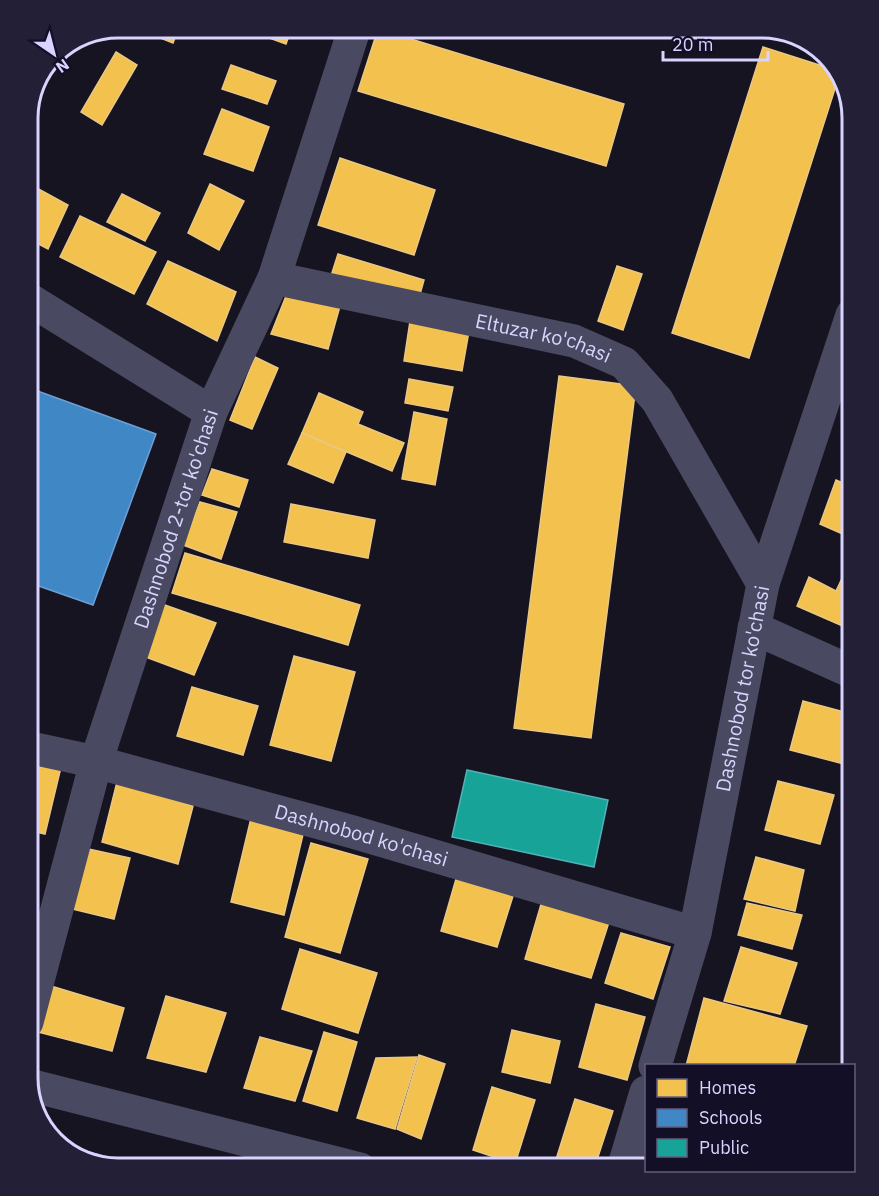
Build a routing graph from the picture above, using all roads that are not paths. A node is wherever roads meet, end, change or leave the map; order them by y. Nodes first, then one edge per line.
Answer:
1 (352, 37) edge
2 (274, 278) junction
3 (38, 305) edge
4 (842, 345) edge
5 (211, 412) junction
6 (763, 584) junction
7 (754, 628) junction
8 (842, 668) edge
9 (37, 749) edge
10 (96, 762) junction
11 (695, 933) junction
12 (37, 984) edge
13 (654, 1064) edge
14 (38, 1087) edge
15 (645, 1095) edge
16 (317, 1158) edge
17 (626, 1158) edge

1 - 2 street, Dashnobod 2-tor ko'chasi
2 - 5 street, Dashnobod 2-tor ko'chasi
2 - 6 street, Eltuzar ko'chasi
3 - 5 street
4 - 6 street, Dashnobod tor ko'chasi
5 - 10 street, Dashnobod 2-tor ko'chasi
6 - 7 street, Dashnobod tor ko'chasi
7 - 8 street
7 - 11 street, Dashnobod tor ko'chasi
9 - 10 street, Dashnobod ko'chasi
10 - 11 street, Dashnobod ko'chasi
10 - 12 street, Dashnobod 2-tor ko'chasi
11 - 13 street, Dashnobod tor ko'chasi
14 - 16 street
15 - 17 street

